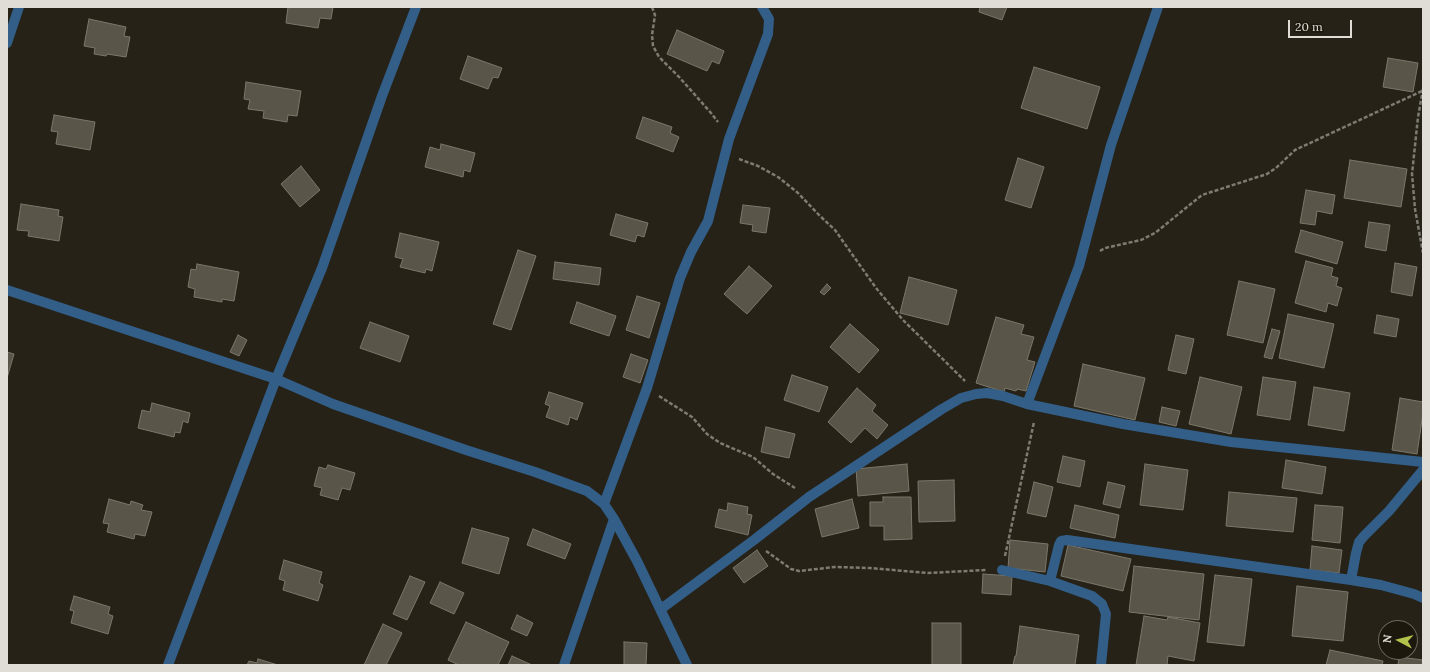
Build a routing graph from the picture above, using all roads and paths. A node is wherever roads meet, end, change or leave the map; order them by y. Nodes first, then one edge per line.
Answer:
1 (19, 7) edge
2 (416, 7) edge
3 (652, 7) edge
4 (762, 7) edge
5 (1158, 7) edge
6 (8, 37) edge
7 (1423, 90) edge
8 (730, 139) junction
9 (726, 152) junction
10 (1423, 254) edge
11 (1079, 266) junction
12 (7, 290) edge
13 (276, 379) junction
14 (647, 388) junction
15 (976, 394) junction
16 (1033, 405) junction
17 (1423, 462) edge
18 (1423, 470) edge
19 (809, 497) junction
20 (604, 504) junction
21 (614, 520) junction
22 (754, 540) junction
23 (1002, 570) junction
24 (1351, 580) junction
25 (1050, 581) junction
26 (1423, 598) edge
27 (661, 609) junction
28 (168, 665) edge
29 (564, 665) edge
30 (686, 665) edge
31 (1101, 665) edge

1 - 6 street
2 - 13 street
3 - 8 path
4 - 8 street
5 - 11 street
7 - 10 path
7 - 11 path
8 - 9 street
9 - 14 street
9 - 15 path
11 - 16 street
12 - 13 street
13 - 20 street
13 - 28 street
14 - 19 path
14 - 20 street
15 - 16 street
15 - 19 street
16 - 17 street
16 - 23 path
18 - 24 street
19 - 22 street
20 - 21 street
21 - 27 street
21 - 29 street
22 - 23 path
22 - 27 street
23 - 25 street
24 - 25 street
24 - 26 street
25 - 31 street
27 - 30 street

